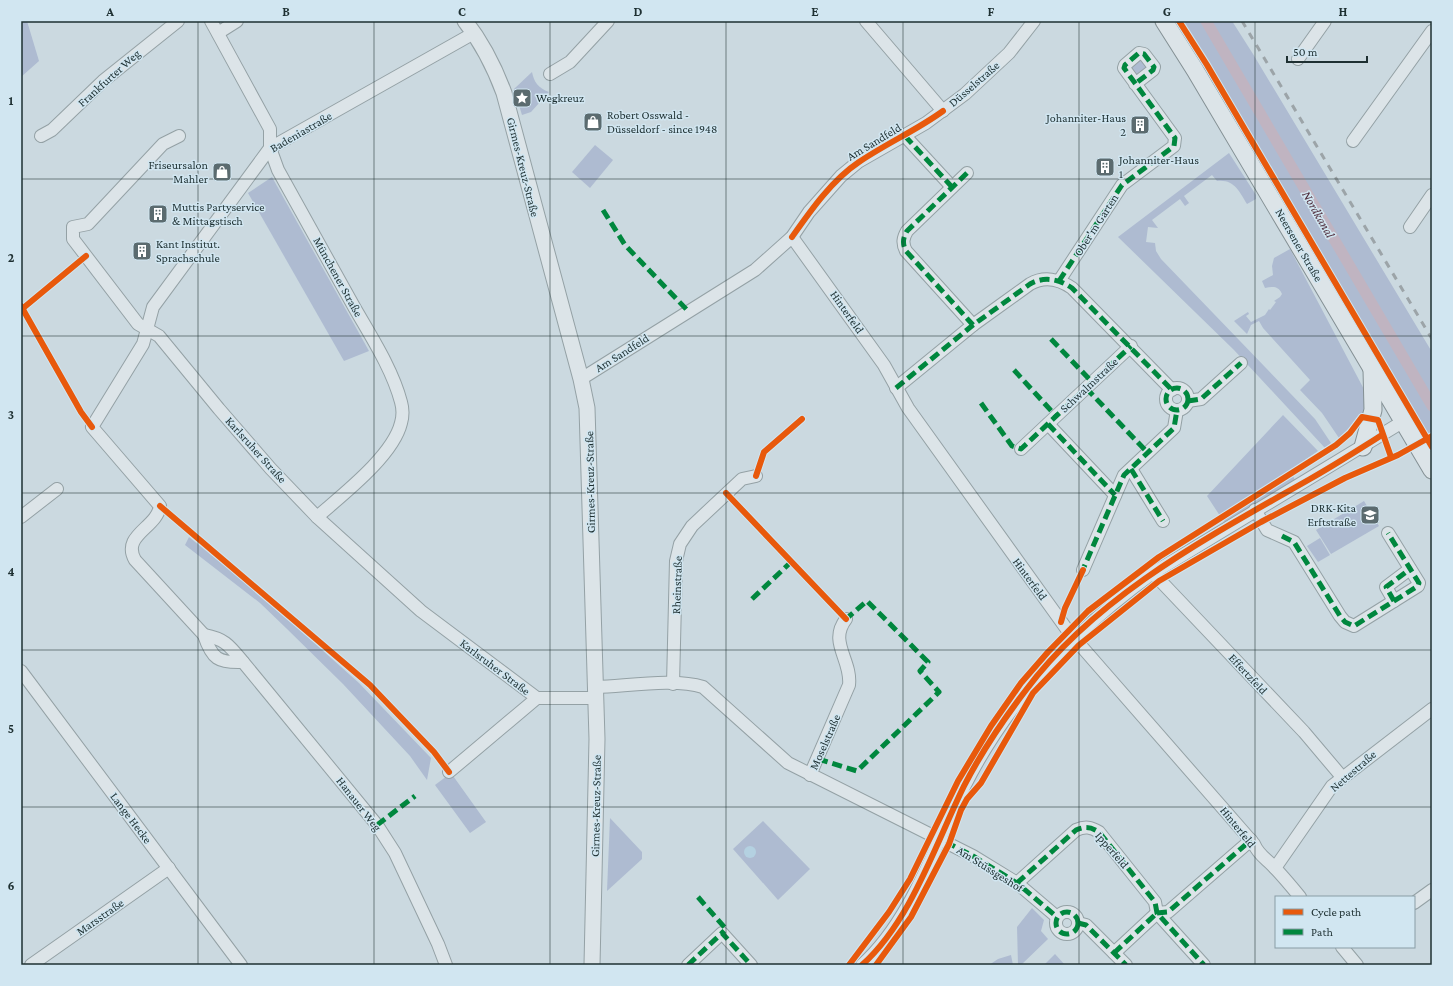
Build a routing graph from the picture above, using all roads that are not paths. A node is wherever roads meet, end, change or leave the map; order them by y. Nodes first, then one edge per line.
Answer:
1 (178, 21) edge
2 (211, 21) edge
3 (237, 21) edge
4 (465, 21) edge
5 (608, 21) edge
6 (866, 21) edge
7 (1034, 21) edge
8 (1164, 21) edge
9 (1325, 21) edge
10 (1432, 31) edge
11 (218, 33) junction
12 (474, 33) junction
13 (1298, 59) dead end
14 (550, 74) dead end
15 (1135, 84) dead end
16 (943, 110) junction
17 (41, 136) dead end
18 (179, 136) dead end
19 (905, 136) junction
20 (1353, 141) dead end
21 (270, 148) junction
22 (967, 173) dead end
23 (952, 187) junction
24 (1432, 195) edge
25 (1410, 227) dead end
26 (792, 237) junction
27 (1059, 281) junction
28 (973, 325) junction
29 (148, 329) junction
30 (1130, 346) junction
31 (1241, 363) dead end
32 (1372, 368) junction
33 (581, 379) junction
34 (896, 388) junction
35 (1172, 390) junction
36 (1188, 401) junction
37 (1177, 410) junction
38 (1404, 421) junction
39 (1048, 424) junction
40 (1363, 447) junction
41 (1020, 449) dead end
42 (1131, 469) junction
43 (1432, 470) edge
44 (756, 476) dead end
45 (57, 489) dead end
46 (1115, 495) junction
47 (1254, 510) junction
48 (21, 517) edge
49 (317, 517) junction
50 (1163, 521) dead end
51 (1388, 533) dead end
52 (1410, 569) junction
53 (1083, 570) dead end
54 (1153, 573) junction
55 (1394, 602) junction
56 (846, 619) dead end
57 (204, 635) junction
58 (1074, 638) junction
59 (243, 662) junction
60 (21, 671) edge
61 (673, 684) junction
62 (597, 693) junction
63 (537, 698) junction
64 (1432, 709) edge
65 (449, 772) dead end
66 (810, 775) junction
67 (1342, 777) junction
68 (939, 839) junction
69 (1251, 840) junction
70 (169, 868) junction
71 (1275, 868) junction
72 (1017, 883) junction
73 (1432, 890) edge
74 (1299, 896) edge
75 (1415, 902) edge
76 (1157, 913) junction
77 (1057, 917) junction
78 (1078, 923) junction
79 (1347, 948) edge
80 (1114, 953) junction
81 (32, 965) edge
82 (240, 965) edge
83 (446, 965) edge
84 (592, 965) edge
85 (688, 965) edge
86 (751, 965) edge
87 (862, 965) edge
88 (1126, 965) edge
89 (1204, 965) edge
90 (1357, 965) edge

1 - 17 street, Frankfurter Weg
2 - 11 street, Münchener Straße
3 - 11 street
4 - 12 street, Girmes-Kreuz-Straße
5 - 14 street
6 - 16 street, Düsselstraße
7 - 16 street, Düsselstraße
8 - 32 main road, Neersener Straße
9 - 13 street
10 - 20 street
11 - 21 street, Münchener Straße
12 - 21 street, Badeniastraße
12 - 33 street, Girmes-Kreuz-Straße
15 - 27 street, Ober'm Garten
16 - 19 street, Am Sandfeld
18 - 29 street, Karlsruher Straße
19 - 23 street, Am Sandfeld
19 - 26 street, Am Sandfeld
21 - 29 street, Badeniastraße
21 - 49 street, Münchener Straße
22 - 23 street
23 - 28 street
24 - 25 street
26 - 33 street, Am Sandfeld
26 - 34 street, Hinterfeld
27 - 28 street
27 - 30 street
28 - 34 street
29 - 49 street, Karlsruher Straße
29 - 57 street, Badeniastraße
30 - 35 street
30 - 39 street, Schwalmstraße
31 - 36 street
32 - 38 main road, Neersener Straße
32 - 40 main road
33 - 62 street, Girmes-Kreuz-Straße
34 - 58 street, Hinterfeld
35 - 36 street
35 - 37 street
36 - 37 street
37 - 42 street
38 - 40 street
38 - 43 main road, Neersener Straße
39 - 41 street, Schwalmstraße
39 - 46 street
40 - 47 street
42 - 46 street
42 - 50 street
44 - 61 street, Rheinstraße
45 - 48 street
46 - 53 street
47 - 54 street
47 - 55 street
49 - 63 street, Karlsruher Straße
51 - 52 street
52 - 55 street
52 - 55 street
54 - 58 street
54 - 67 street, Effertzfeld
56 - 66 street, Moselstraße
57 - 59 street, Hanauer Weg
57 - 59 street
58 - 68 street
58 - 69 street, Hinterfeld
59 - 83 street, Hanauer Weg
60 - 70 street, Lange Hecke
61 - 62 street
61 - 66 street
62 - 63 street, Karlsruher Straße
62 - 84 street, Girmes-Kreuz-Straße
63 - 65 street
64 - 67 street, Nettestraße
66 - 68 street, Moselstraße
67 - 71 street, Nettestraße
68 - 72 street, Am Stüssgeshof
68 - 87 street
69 - 71 street, Hinterfeld
69 - 76 street
70 - 81 street, Marsstraße
70 - 82 street, Lange Hecke
71 - 74 street, Hinterfeld
72 - 76 street, Ipperfeld
72 - 77 street, Am Stüssgeshof
73 - 75 street
76 - 80 street
76 - 89 street
77 - 78 street
77 - 78 street, Am Stüssgeshof
78 - 80 street
79 - 90 street
80 - 88 street
85 - 86 street

